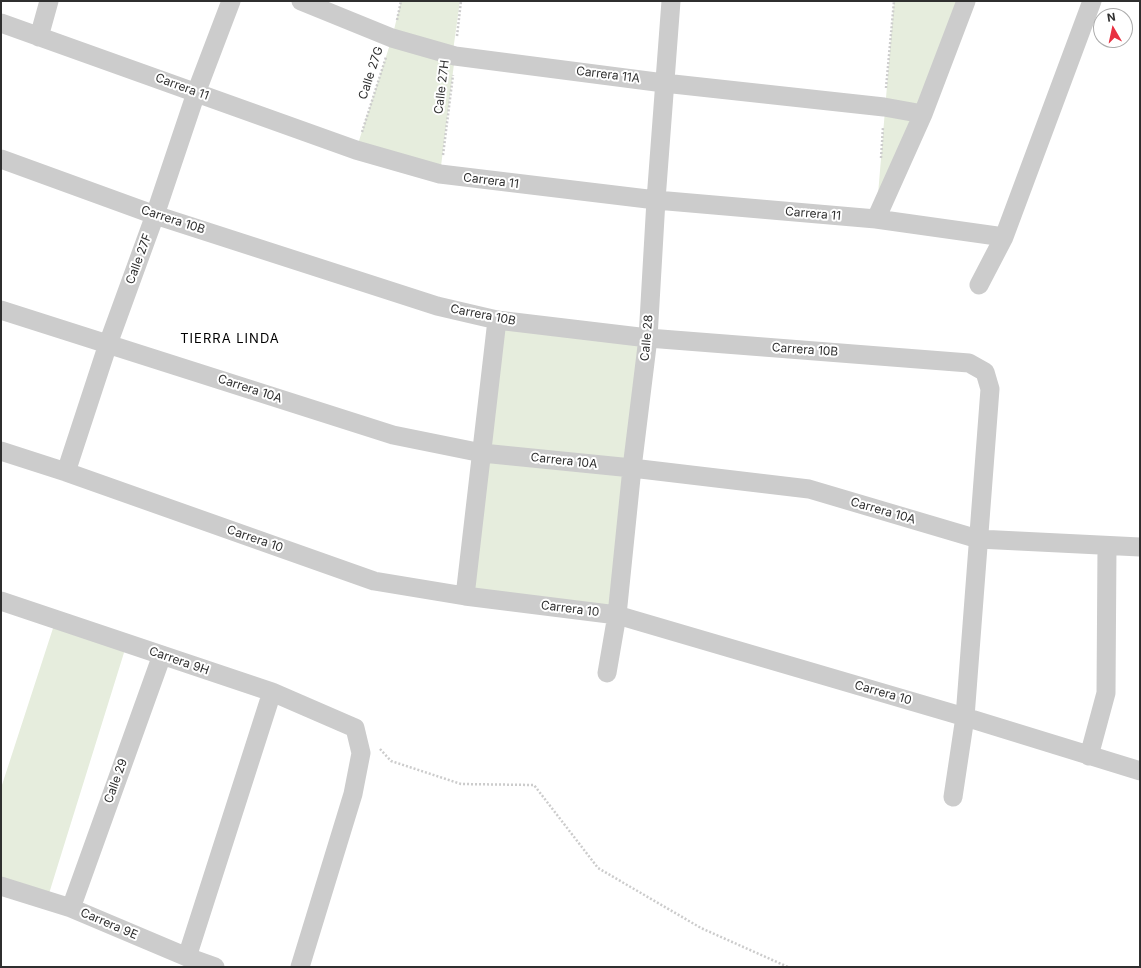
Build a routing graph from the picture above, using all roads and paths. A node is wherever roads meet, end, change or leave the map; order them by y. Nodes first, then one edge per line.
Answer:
1 (49, 1) edge
2 (231, 1) edge
3 (301, 1) edge
4 (401, 1) edge
5 (461, 1) edge
6 (671, 1) edge
7 (966, 1) edge
8 (1092, 1) edge
9 (1, 23) edge
10 (39, 37) junction
11 (392, 38) junction
12 (455, 56) junction
13 (664, 83) junction
14 (196, 93) junction
15 (923, 114) junction
16 (356, 150) junction
17 (1, 159) edge
18 (440, 174) junction
19 (656, 200) junction
20 (155, 215) junction
21 (876, 219) junction
22 (1004, 237) junction
23 (979, 285) dead end
24 (1, 310) edge
25 (497, 320) junction
26 (648, 338) junction
27 (108, 344) junction
28 (1, 451) edge
29 (482, 453) junction
30 (632, 468) junction
31 (66, 472) junction
32 (978, 539) junction
33 (1107, 546) junction
34 (1140, 547) edge
35 (466, 596) junction
36 (1, 601) edge
37 (617, 615) junction
38 (162, 655) junction
39 (607, 673) dead end
40 (272, 692) junction
41 (965, 717) junction
42 (354, 728) junction
43 (1089, 756) junction
44 (1140, 771) edge
45 (953, 797) dead end
46 (1, 886) edge
47 (71, 908) junction
48 (187, 957) junction
49 (215, 967) edge
50 (300, 967) edge
51 (788, 967) edge

1 - 10 street
2 - 14 street, Calle 27F
3 - 11 street, Carrera 11A
4 - 11 path, Calle 27G
5 - 12 path, Calle 27H
6 - 13 street, Calle 28
7 - 15 street
8 - 22 street
9 - 10 street, Carrera 11
10 - 14 street, Carrera 11
11 - 12 street, Carrera 11A
11 - 16 path, Calle 27G
12 - 13 street, Carrera 11A
12 - 18 path, Calle 27H
13 - 15 street, Carrera 11A
13 - 19 street, Calle 28
14 - 16 street, Carrera 11
14 - 20 street, Calle 27F
15 - 21 street
16 - 18 street, Carrera 11
17 - 20 street, Carrera 10B
18 - 19 street, Carrera 11
19 - 21 street, Carrera 11
19 - 26 street, Calle 28
20 - 25 street, Carrera 10B
20 - 27 street, Calle 27F
21 - 22 street, Carrera 11
22 - 23 street
24 - 27 street, Carrera 10A
25 - 26 street, Carrera 10B
25 - 29 street
26 - 30 street, Calle 28
26 - 32 street, Carrera 10B
27 - 29 street, Carrera 10A
27 - 31 street, Calle 27F
28 - 31 street, Carrera 10
29 - 30 street, Carrera 10A
29 - 35 street
30 - 32 street, Carrera 10A
30 - 37 street, Calle 28
31 - 35 street, Carrera 10
32 - 33 street, Carrera 10A
32 - 41 street
33 - 34 street, Carrera 10A
33 - 43 street
35 - 37 street, Carrera 10
36 - 38 street, Carrera 9H
37 - 39 street, Calle 28
37 - 41 street, Carrera 10
38 - 40 street, Carrera 9H
38 - 47 street, Calle 29
40 - 42 street, Carrera 9H
40 - 48 street
41 - 43 street, Carrera 10
41 - 45 street
42 - 50 street
42 - 51 path
43 - 44 street, Carrera 10
46 - 47 street, Carrera 9E
47 - 48 street, Carrera 9E
48 - 49 street, Carrera 9E

